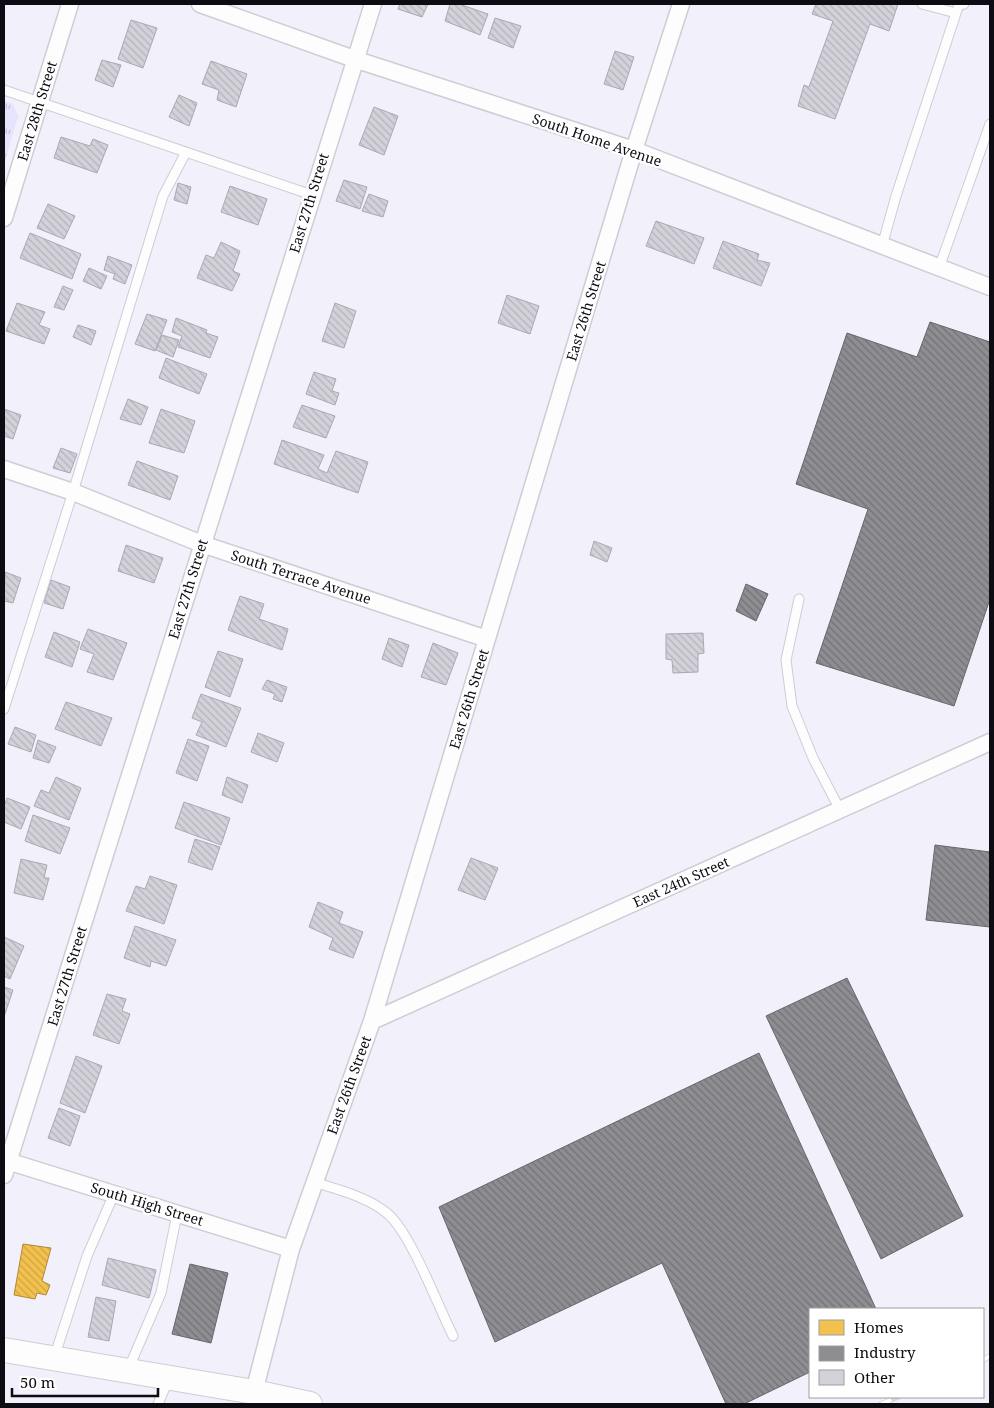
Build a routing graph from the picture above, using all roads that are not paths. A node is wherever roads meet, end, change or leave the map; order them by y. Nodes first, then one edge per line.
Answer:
1 (70, 4) edge
2 (200, 4) edge
3 (372, 4) edge
4 (682, 4) edge
5 (922, 4) edge
6 (960, 6) edge
7 (354, 59) junction
8 (4, 90) edge
9 (39, 102) junction
10 (990, 124) edge
11 (634, 150) junction
12 (186, 152) junction
13 (312, 195) junction
14 (4, 218) edge
15 (882, 246) junction
16 (940, 268) junction
17 (990, 288) edge
18 (4, 469) edge
19 (73, 492) junction
20 (202, 544) junction
21 (799, 599) dead end
22 (488, 639) junction
23 (4, 709) edge
24 (990, 742) edge
25 (840, 810) junction
26 (372, 1021) junction
27 (5, 1165) edge
28 (314, 1182) junction
29 (114, 1194) junction
30 (178, 1214) junction
31 (291, 1249) junction
32 (453, 1336) dead end
33 (4, 1350) edge
34 (53, 1358) junction
35 (128, 1371) junction
36 (169, 1378) junction
37 (254, 1392) junction
38 (158, 1404) edge
39 (310, 1404) edge

1 - 9 street, East 28th Street
2 - 7 street, South Home Avenue
3 - 7 street, East 27th Street
4 - 11 street, East 26th Street
5 - 6 lane
6 - 15 lane
7 - 11 street, South Home Avenue
7 - 13 street, East 27th Street
8 - 9 lane
9 - 12 lane
9 - 14 street, East 28th Street
10 - 16 lane
11 - 15 street, South Home Avenue
11 - 22 street, East 26th Street
12 - 13 lane
12 - 19 lane
13 - 20 street, East 27th Street
15 - 16 street, South Home Avenue
16 - 17 street, South Home Avenue
18 - 19 street, South Terrace Avenue
19 - 20 street, South Terrace Avenue
19 - 23 lane
20 - 22 street, South Terrace Avenue
20 - 27 street, East 27th Street
21 - 25 lane
22 - 26 street, East 26th Street
24 - 25 street, East 24th Street
25 - 26 street, East 24th Street
26 - 28 street, East 26th Street
27 - 29 street, South High Street
28 - 31 street, East 26th Street
28 - 32 lane
29 - 30 street, South High Street
29 - 34 lane
30 - 31 street, South High Street
30 - 35 lane
31 - 37 street, East 26th Street
33 - 34 street
34 - 35 street
35 - 36 street
36 - 37 street
36 - 38 lane
37 - 39 street

